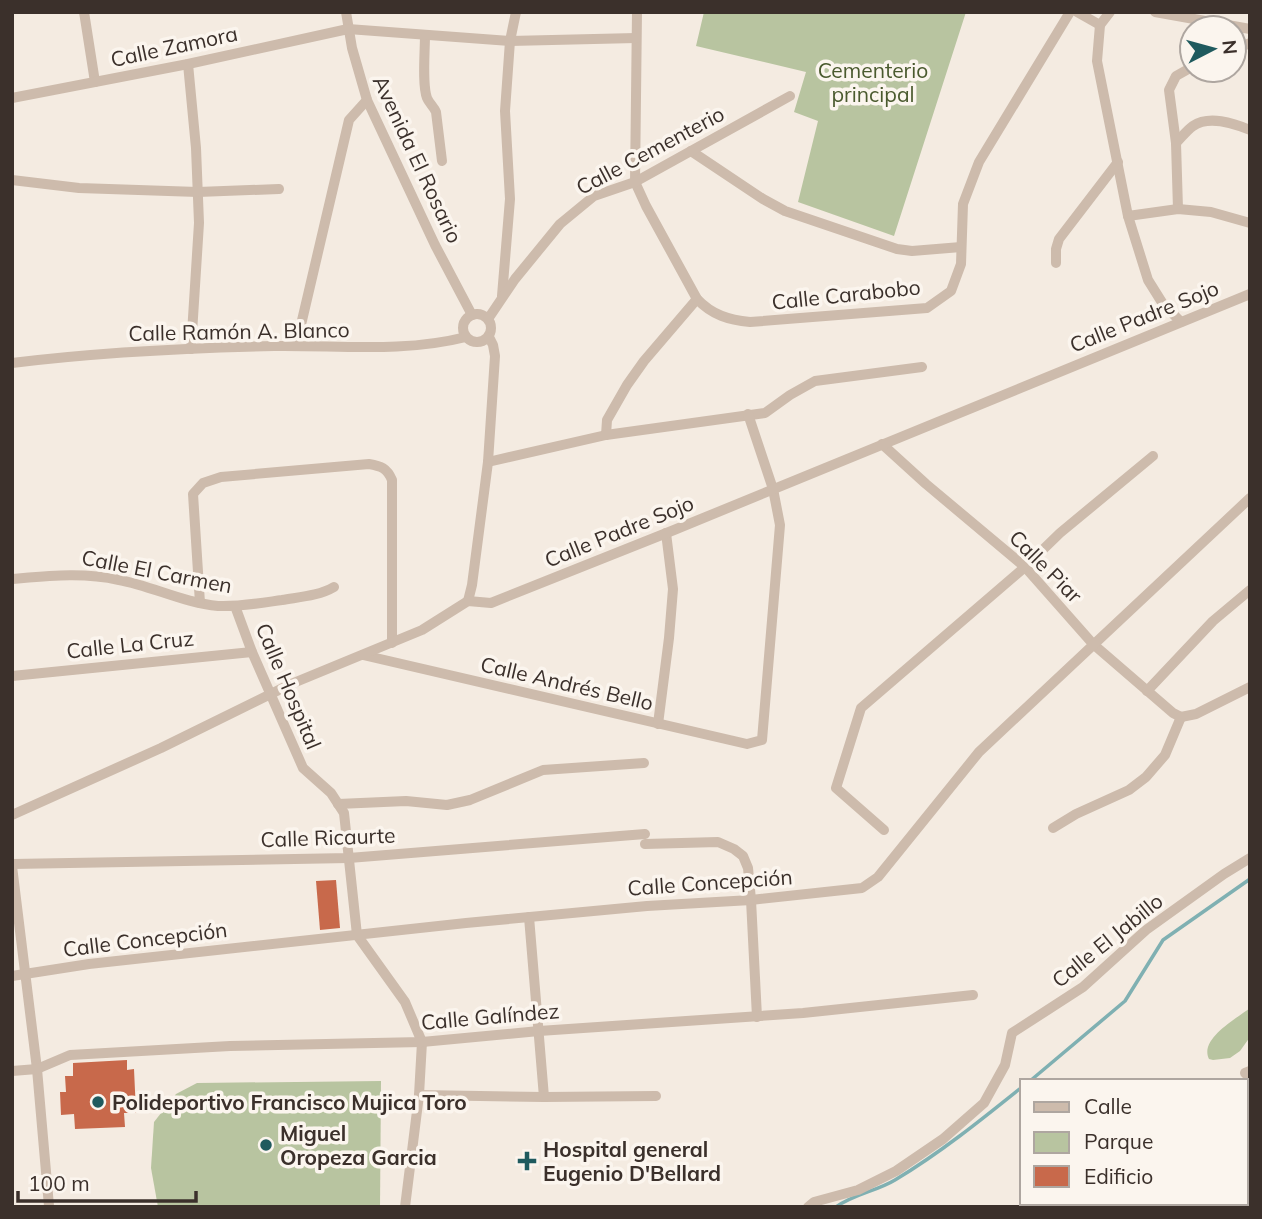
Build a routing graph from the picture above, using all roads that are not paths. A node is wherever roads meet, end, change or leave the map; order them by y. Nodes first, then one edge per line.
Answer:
1 (84, 12) edge
2 (346, 12) edge
3 (516, 12) edge
4 (637, 12) edge
5 (1070, 12) edge
6 (1077, 12) edge
7 (1110, 12) edge
8 (1155, 12) edge
9 (1100, 25) junction
10 (348, 29) junction
11 (1250, 29) edge
12 (425, 35) junction
13 (636, 38) junction
14 (510, 41) junction
15 (188, 64) junction
16 (1178, 75) edge
17 (95, 82) junction
18 (790, 96) dead end
19 (12, 98) edge
20 (366, 100) junction
21 (1250, 130) edge
22 (1176, 143) junction
23 (691, 151) junction
24 (442, 160) dead end
25 (1118, 162) junction
26 (12, 180) edge
27 (635, 182) junction
28 (279, 189) dead end
29 (198, 192) junction
30 (1178, 209) junction
31 (1128, 216) junction
32 (1250, 223) edge
33 (961, 247) junction
34 (1056, 263) dead end
35 (1250, 294) edge
36 (502, 299) junction
37 (697, 299) junction
38 (472, 315) junction
39 (488, 319) junction
40 (1181, 322) junction
41 (466, 337) junction
42 (489, 337) junction
43 (296, 346) junction
44 (191, 349) junction
45 (12, 363) edge
46 (922, 367) dead end
47 (748, 414) junction
48 (606, 435) junction
49 (882, 444) junction
50 (1153, 456) dead end
51 (488, 462) junction
52 (773, 489) junction
53 (1250, 498) edge
54 (666, 533) junction
55 (1025, 567) junction
56 (12, 579) edge
57 (334, 587) dead end
58 (1250, 590) edge
59 (468, 601) junction
60 (200, 603) junction
61 (235, 606) junction
62 (392, 643) junction
63 (1093, 644) junction
64 (252, 652) junction
65 (363, 655) junction
66 (12, 676) edge
67 (1250, 687) edge
68 (1147, 691) junction
69 (271, 694) junction
70 (1181, 717) junction
71 (658, 724) junction
72 (643, 763) dead end
73 (338, 804) junction
74 (12, 815) edge
75 (1053, 828) dead end
76 (884, 830) dead end
77 (349, 858) junction
78 (1250, 858) edge
79 (12, 865) edge
80 (751, 900) junction
81 (529, 917) junction
82 (357, 935) junction
83 (25, 974) junction
84 (12, 976) edge
85 (973, 995) dead end
86 (757, 1017) junction
87 (539, 1031) junction
88 (422, 1042) junction
89 (37, 1069) junction
90 (1250, 1070) edge
91 (12, 1071) edge
92 (1250, 1078) edge
93 (419, 1095) junction
94 (656, 1096) dead end
95 (544, 1097) junction
96 (49, 1206) edge
97 (405, 1207) edge
98 (808, 1207) edge

1 - 17 street
2 - 10 street, Avenida El Rosario
3 - 14 street
4 - 13 street
5 - 33 street, Calle Carabobo
6 - 9 street
7 - 9 street
8 - 11 street
9 - 25 street
10 - 12 street, Calle Zamora
10 - 15 street, Calle Zamora
10 - 20 street, Avenida El Rosario
12 - 14 street, Calle Zamora
12 - 24 street
13 - 14 street, Calle Zamora
13 - 27 street
14 - 36 street
15 - 17 street, Calle Zamora
15 - 29 street
16 - 22 street
17 - 19 street, Calle Zamora
18 - 23 street, Calle Cementerio
20 - 38 street, Avenida El Rosario
20 - 43 street
21 - 22 street
22 - 30 street
23 - 27 street, Calle Cementerio
23 - 33 street
25 - 31 street
25 - 34 street
26 - 29 street
27 - 36 street, Calle Cementerio
27 - 37 street, Calle Carabobo
28 - 29 street
29 - 44 street
30 - 31 street
30 - 32 street
31 - 40 street
33 - 37 street, Calle Carabobo
35 - 40 street, Calle Padre Sojo
36 - 39 street, Calle Cementerio
37 - 48 street
38 - 39 street
38 - 41 street
39 - 42 street
40 - 49 street, Calle Padre Sojo
41 - 42 street
41 - 43 street, Calle Ramón A. Blanco
42 - 51 street
43 - 44 street, Calle Ramón A. Blanco
44 - 45 street, Calle Ramón A. Blanco
46 - 47 street
47 - 48 street
47 - 52 street
48 - 51 street
49 - 52 street, Calle Padre Sojo
49 - 55 street, Calle Piar
50 - 55 street
51 - 59 street
52 - 54 street, Calle Padre Sojo
52 - 71 street, Calle Andrés Bello
53 - 63 street, Calle Concepción
54 - 59 street, Calle Padre Sojo
54 - 71 street
55 - 63 street, Calle Piar
55 - 76 street
56 - 60 street, Calle El Carmen
57 - 61 street, Calle El Carmen
58 - 68 street
59 - 62 street, Calle Padre Sojo
60 - 61 street, Calle El Carmen
60 - 62 street
61 - 64 street, Calle Hospital
62 - 65 street, Calle Padre Sojo
63 - 68 street, Calle Piar
63 - 80 street, Calle Concepción
64 - 66 street, Calle La Cruz
64 - 69 street, Calle Hospital
65 - 69 street, Calle Padre Sojo
65 - 71 street, Calle Andrés Bello
67 - 70 street
68 - 70 street, Calle Piar
69 - 73 street, Calle Hospital
69 - 74 street, Calle Padre Sojo
70 - 75 street
72 - 73 street
73 - 77 street, Calle Hospital
77 - 79 street, Calle Ricaurte
77 - 80 street, Calle Ricaurte
77 - 82 street, Calle Hospital
78 - 98 street, Calle El Jabillo
79 - 83 street
80 - 81 street, Calle Concepción
80 - 86 street, Calle Ricaurte
81 - 82 street, Calle Concepción
81 - 87 street
82 - 83 street, Calle Concepción
82 - 88 street, Calle Hospital
83 - 84 street, Calle Concepción
83 - 89 street
85 - 86 street, Calle Galíndez
86 - 87 street, Calle Galíndez
87 - 88 street, Calle Galíndez
87 - 95 street
88 - 89 street, Calle Galíndez
88 - 93 street, Calle Hospital
89 - 91 street, Calle Galíndez
89 - 96 street
90 - 92 street
93 - 95 street
93 - 97 street, Calle Hospital
94 - 95 street

